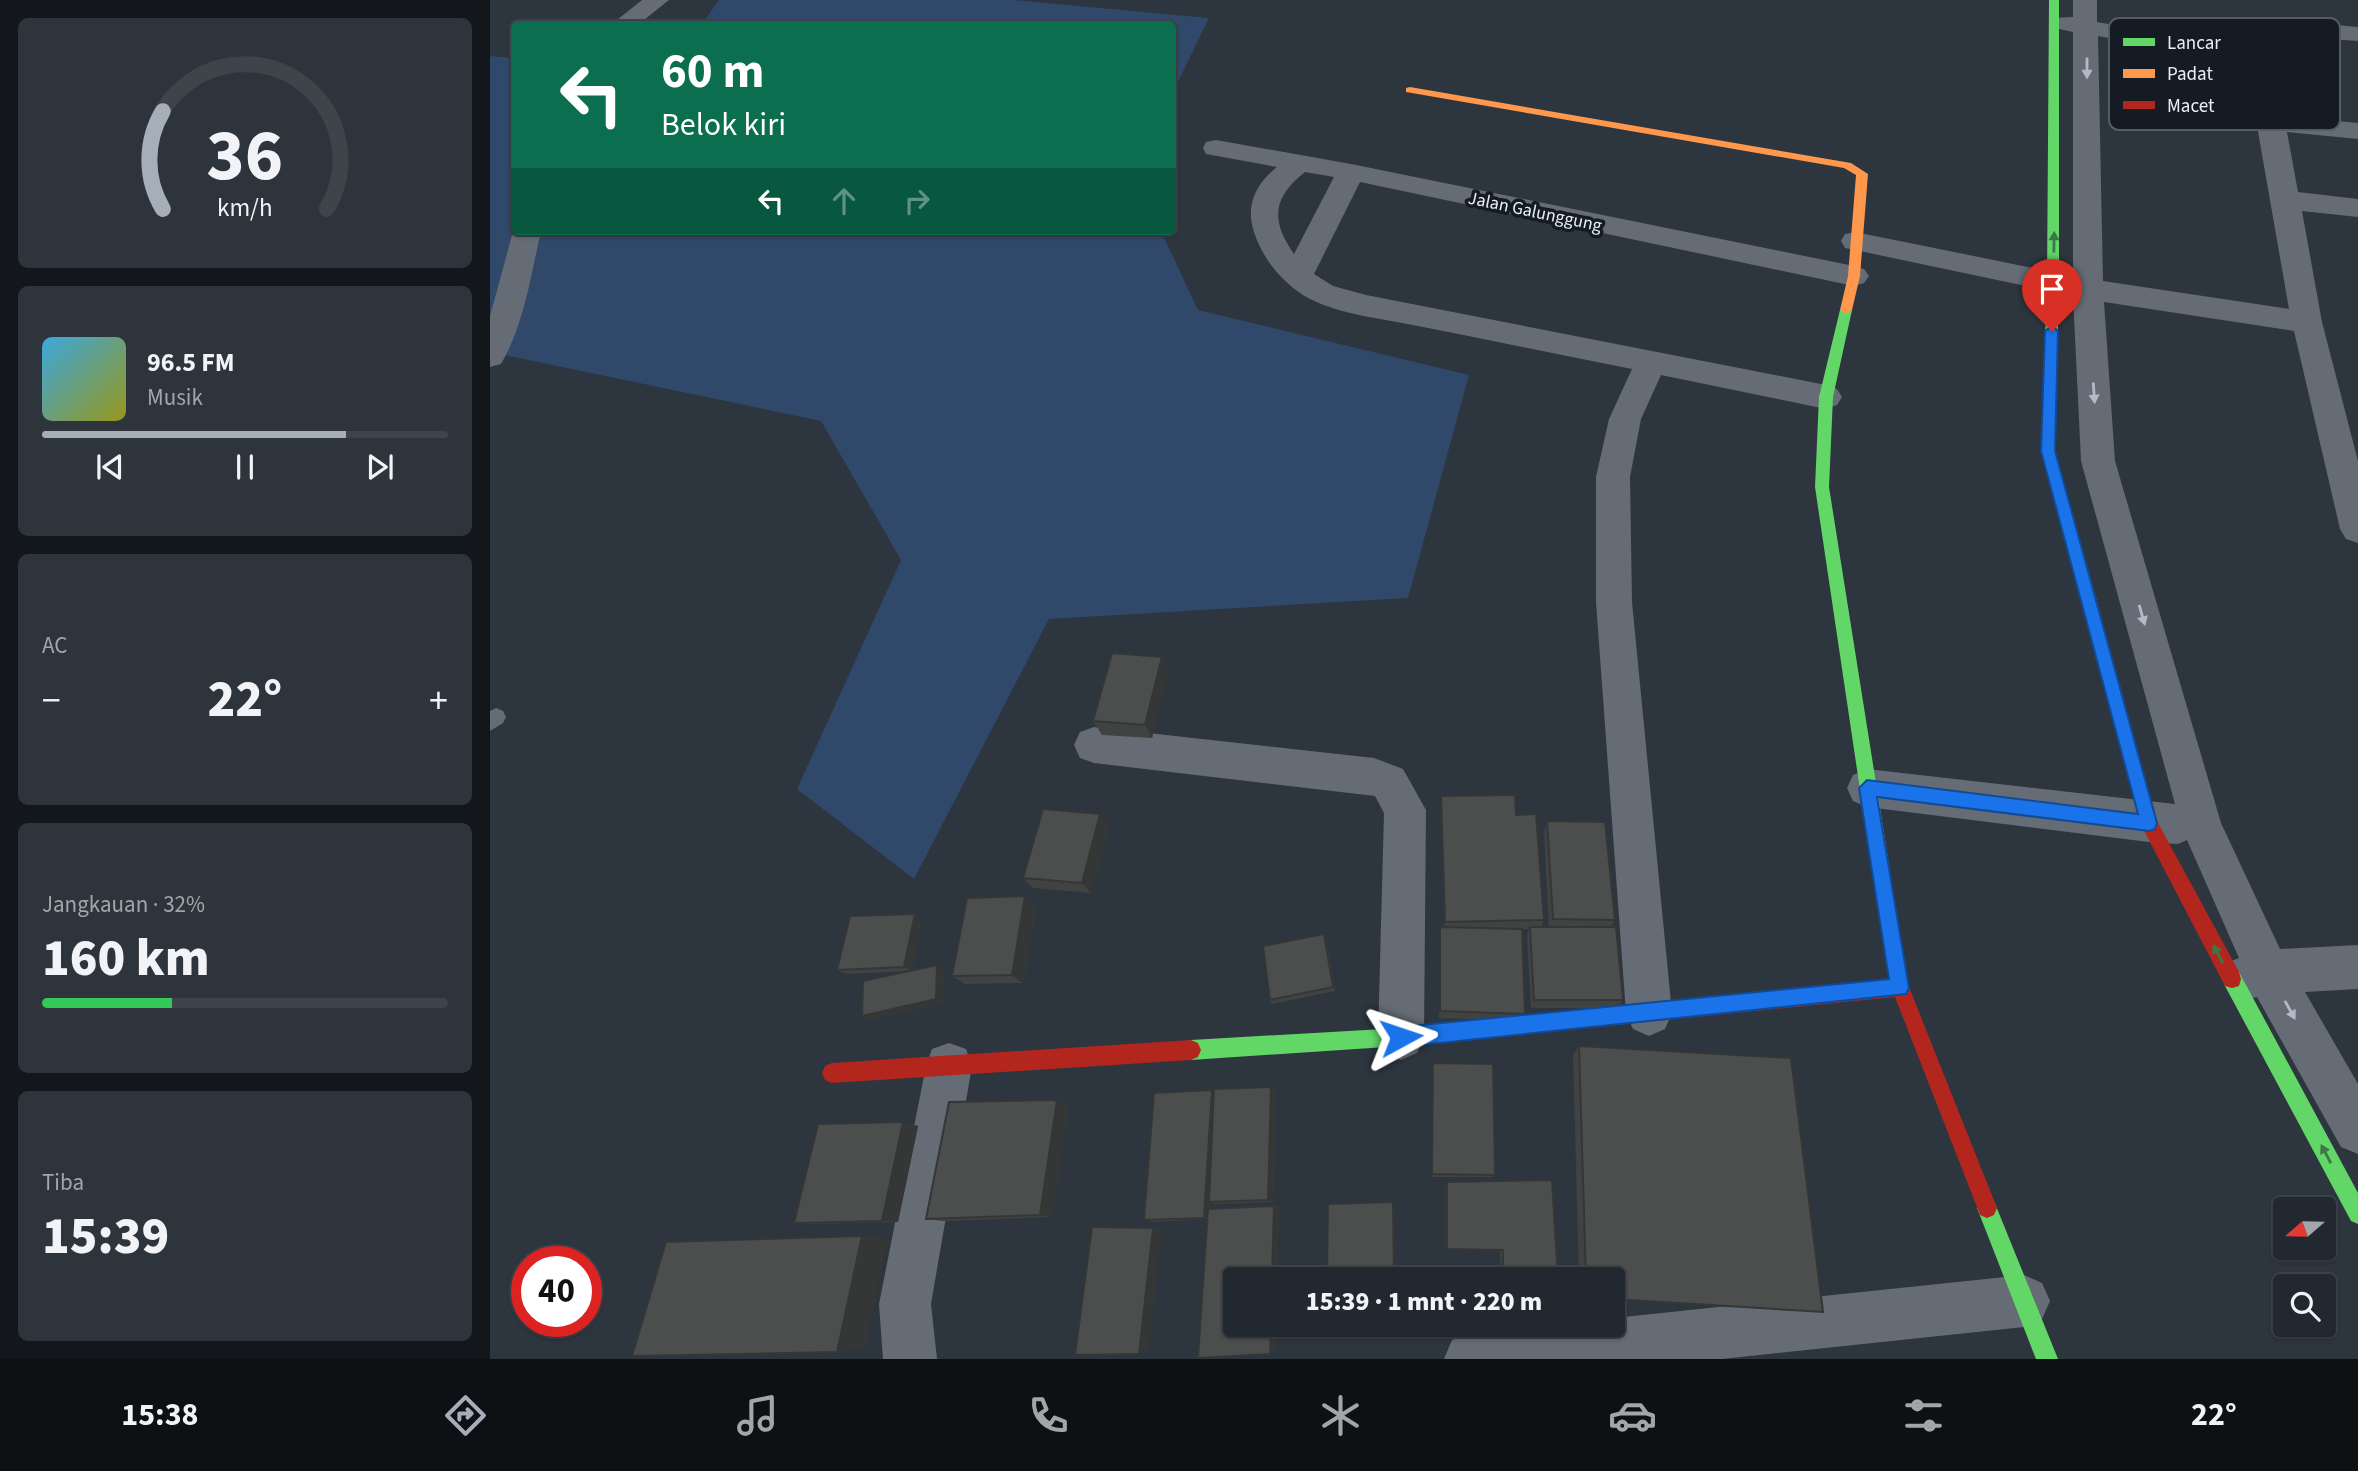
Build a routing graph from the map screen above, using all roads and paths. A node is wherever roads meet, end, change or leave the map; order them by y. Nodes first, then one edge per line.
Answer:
1 (657, 0) edge
2 (2070, 12) edge
3 (628, 21) edge
4 (2109, 22) edge
5 (2340, 33) edge
6 (2358, 34) edge
7 (1410, 90) dead end
8 (2340, 129) edge
9 (2273, 130) edge
10 (2358, 131) edge
11 (1216, 148) dead end
12 (1300, 162) junction
13 (1351, 172) junction
14 (2286, 200) junction
15 (2358, 208) edge
16 (526, 235) edge
17 (1855, 242) junction
18 (1854, 276) junction
19 (1297, 277) junction
20 (2070, 286) junction
21 (498, 313) edge
22 (2307, 322) junction
23 (490, 356) edge
24 (1651, 362) junction
25 (1826, 397) junction
26 (2358, 529) edge
27 (1094, 745) edge
28 (1867, 788) junction
29 (2149, 823) junction
30 (2201, 825) junction
31 (2358, 967) edge
32 (2250, 976) junction
33 (1900, 988) junction
34 (1649, 1013) junction
35 (1401, 1037) junction
36 (949, 1066) junction
37 (832, 1073) dead end
38 (2358, 1130) edge
39 (2358, 1214) edge
40 (2024, 1301) junction
41 (911, 1359) edge
42 (1471, 1359) edge
43 (2047, 1359) edge

1 - 3 street
2 - 4 street
2 - 20 street
5 - 6 street
7 - 17 street
8 - 10 street
9 - 14 street
11 - 12 street, Jalan Galunggung
12 - 13 street, Jalan Galunggung
12 - 19 street
13 - 18 street, Jalan Galunggung
13 - 19 street
14 - 15 street
14 - 22 street
16 - 21 street
17 - 18 street
17 - 20 street
18 - 25 street
19 - 24 street
20 - 22 street
20 - 29 street
20 -> 30 street
21 - 23 street
22 - 26 street
24 - 25 street
24 - 34 street
25 - 28 street
27 - 35 street
28 - 29 street
28 - 33 street
29 - 30 street
32 -> 29 street
30 - 32 street
31 - 32 street
32 -> 38 street
39 -> 32 street
33 - 34 street
33 - 40 street
34 - 35 street
35 - 36 street
36 - 37 street
36 - 41 street
40 - 42 street
40 - 43 street

